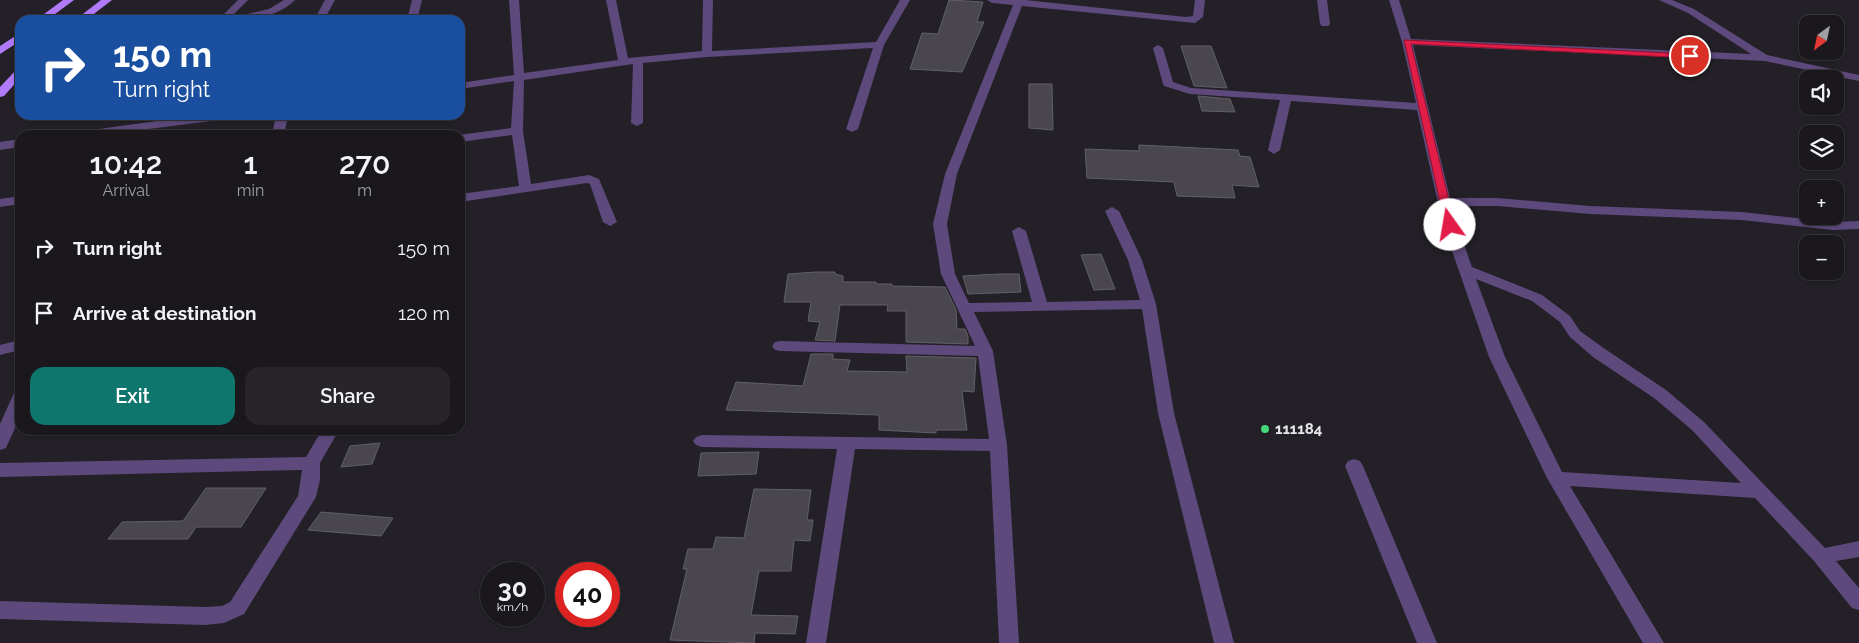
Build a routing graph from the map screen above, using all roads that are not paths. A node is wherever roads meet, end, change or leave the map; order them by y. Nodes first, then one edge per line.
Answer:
1 (69, 0) edge
2 (107, 0) edge
3 (243, 0) edge
4 (290, 0) edge
5 (330, 0) edge
6 (417, 0) edge
7 (514, 0) edge
8 (611, 0) edge
9 (708, 0) edge
10 (905, 0) edge
11 (992, 0) edge
12 (1200, 0) edge
13 (1322, 0) edge
14 (1394, 0) edge
15 (1664, 0) edge
16 (1020, 1) edge
17 (48, 15) edge
18 (87, 15) edge
19 (228, 15) edge
20 (255, 15) edge
21 (322, 15) edge
22 (413, 15) edge
23 (1325, 24) dead end
24 (15, 40) edge
25 (1407, 42) junction
26 (879, 45) junction
27 (1158, 48) dead end
28 (0, 50) edge
29 (708, 54) junction
30 (1765, 58) junction
31 (638, 60) junction
32 (624, 62) junction
33 (15, 78) edge
34 (519, 78) junction
35 (1859, 78) edge
36 (465, 85) edge
37 (0, 94) edge
38 (1286, 98) junction
39 (1422, 107) junction
40 (161, 120) edge
41 (638, 123) dead end
42 (852, 128) dead end
43 (105, 130) edge
44 (517, 131) junction
45 (465, 137) edge
46 (15, 144) edge
47 (0, 146) edge
48 (1274, 150) dead end
49 (525, 188) junction
50 (465, 197) edge
51 (15, 201) edge
52 (1445, 202) junction
53 (0, 203) edge
54 (1112, 211) dead end
55 (610, 222) dead end
56 (1859, 225) edge
57 (1019, 230) dead end
58 (1466, 270) junction
59 (1149, 304) junction
60 (1041, 306) junction
61 (965, 308) junction
62 (15, 346) edge
63 (780, 346) dead end
64 (0, 350) edge
65 (985, 351) junction
66 (15, 409) edge
67 (328, 435) edge
68 (702, 441) dead end
69 (847, 442) junction
70 (0, 444) edge
71 (998, 445) junction
72 (311, 463) junction
73 (1354, 466) dead end
74 (0, 470) edge
75 (1556, 478) junction
76 (1759, 491) junction
77 (1859, 549) edge
78 (1821, 556) junction
79 (1859, 602) edge
80 (0, 610) edge
81 (816, 643) edge
82 (1009, 643) edge
83 (1224, 643) edge
84 (1427, 643) edge
85 (1654, 643) edge

1 - 17 highway
2 - 18 highway
3 - 19 street
4 - 20 street
5 - 21 street
6 - 22 street
7 - 34 street
8 - 32 street
9 - 29 street
10 - 26 street
11 - 16 street
12 - 16 street
13 - 23 street
14 - 25 street
15 - 30 street
16 - 61 street
24 - 28 highway
25 - 30 street
25 - 39 street
26 - 29 street
26 - 42 street
27 - 38 street
29 - 31 street
30 - 35 street
31 - 32 street
31 - 41 street
32 - 34 street
33 - 37 highway
34 - 36 street
34 - 44 street
38 - 39 street
38 - 48 street
39 - 52 street
40 - 43 street
44 - 45 street
44 - 49 street
46 - 47 street
49 - 50 street
49 - 55 street
51 - 53 street
52 - 56 street
52 - 58 street
54 - 59 street
57 - 60 street
58 - 75 street
58 - 76 street
59 - 60 street
59 - 83 street
60 - 61 street
61 - 65 street
62 - 64 street
63 - 65 street
65 - 71 street
66 - 70 street
67 - 72 street
68 - 69 street
69 - 71 street
69 - 81 street
71 - 82 street
72 - 74 street
72 - 80 street
73 - 84 street
75 - 76 street
75 - 85 street
76 - 78 street
77 - 78 street
78 - 79 street

